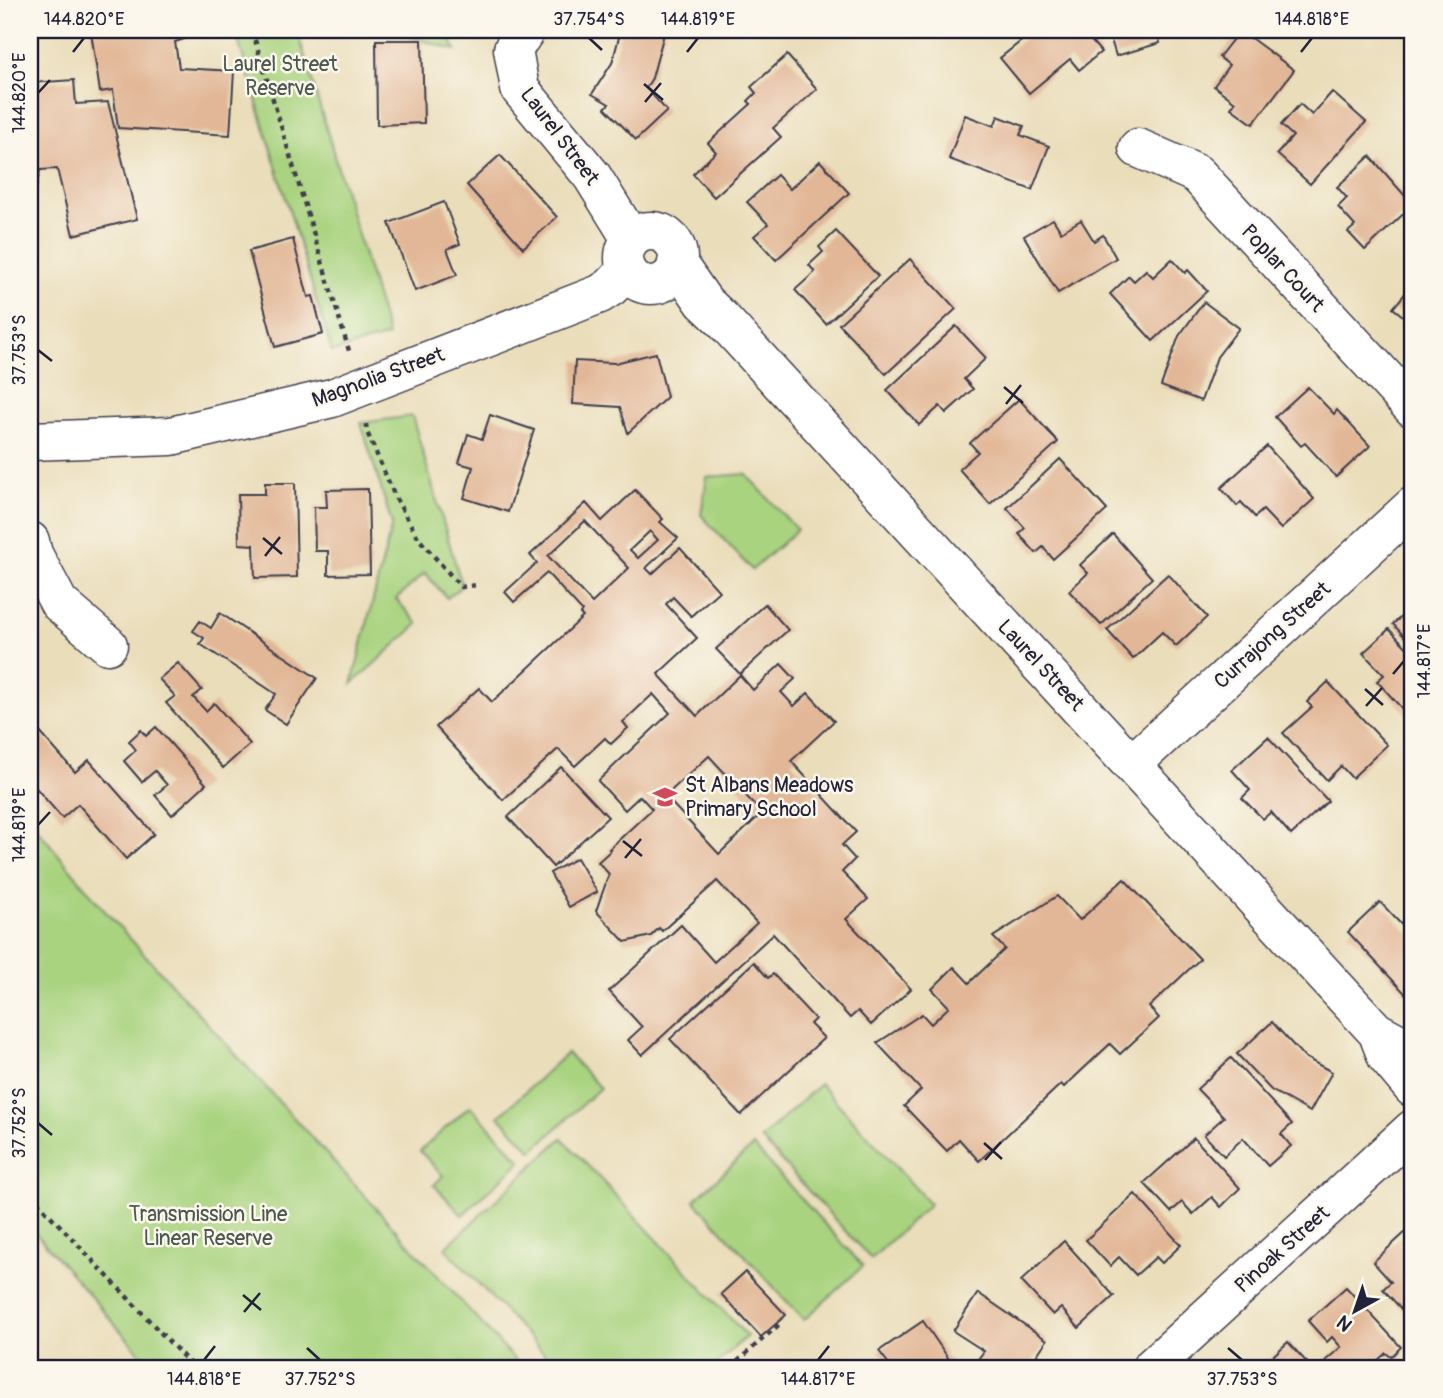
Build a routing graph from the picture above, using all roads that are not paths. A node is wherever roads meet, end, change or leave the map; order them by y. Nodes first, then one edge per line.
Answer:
1 (526, 30) edge
2 (1138, 148) dead end
3 (648, 264) junction
4 (1413, 408) edge
5 (30, 441) edge
6 (1413, 506) edge
7 (30, 541) edge
8 (108, 645) dead end
9 (1132, 764) junction
10 (1376, 1031) junction
11 (1413, 1055) edge
12 (1413, 1088) edge
13 (1413, 1129) edge
14 (1151, 1368) edge

1 - 3 street, Laurel Street
2 - 4 street, Poplar Court
3 - 5 street, Magnolia Street
3 - 9 street, Laurel Street
6 - 9 street, Currajong Street
7 - 8 street
9 - 10 street, Laurel Street
10 - 11 street, Laurel Street
10 - 12 street, Laurel Street
13 - 14 street, Pinoak Street

